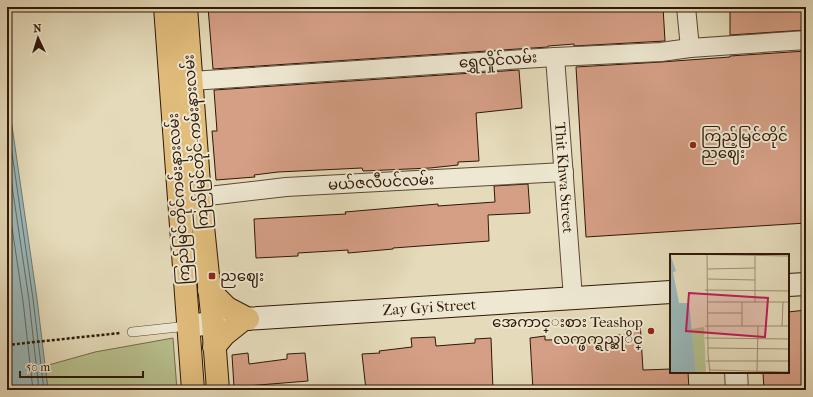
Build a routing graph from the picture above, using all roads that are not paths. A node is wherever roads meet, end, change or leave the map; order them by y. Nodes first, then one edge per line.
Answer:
1 (165, 7) edge
2 (186, 7) edge
3 (686, 7) edge
4 (806, 40) edge
5 (690, 48) junction
6 (556, 56) junction
7 (191, 81) junction
8 (564, 172) junction
9 (200, 197) junction
10 (209, 283) junction
11 (806, 284) edge
12 (789, 285) edge
13 (670, 292) edge
14 (573, 298) junction
15 (246, 319) junction
16 (213, 324) junction
17 (188, 326) junction
18 (132, 332) road end
19 (214, 347) junction
20 (736, 373) edge
21 (193, 390) edge
22 (218, 390) edge
23 (736, 390) edge

1 - 17 main road, ကြည်မြင်တိုင်ကမ်းနားလမ်း
2 - 7 main road, ကြည်မြင်တိုင်-ကမ်းနားလမ်း
3 - 5 street
4 - 5 street, ရွှေလှိုင်လမ်း
5 - 6 street, ရွှေလှိုင်လမ်း
6 - 7 street, ရွှေလှိုင်လမ်း
6 - 8 street, Thit Khwa Street
7 - 9 main road, ကြည်မြင်တိုင်-ကမ်းနားလမ်း
8 - 9 street, မယ်ဇလီပင်လမ်း
8 - 14 street, Thit Khwa Street
9 - 10 main road, ကြည်မြင်တိုင်-ကမ်းနားလမ်း
10 - 15 main road
10 - 16 main road, ကြည်မြင်တိုင်ကမ်းနားလမ်း
11 - 12 main road
13 - 14 main road, Zay Gyi Street
14 - 15 main road, Zay Gyi Street
15 - 16 main road, Zay Gyi Street
15 - 19 main road
16 - 17 main road, Zay Gyi Street
16 - 19 main road, ကြည်မြင်တိုင်ကမ်းနားလမ်း
17 - 18 lane
17 - 21 main road, ကြည်မြင်တိုင်ကမ်းနားလမ်း
19 - 22 main road, ကြည်မြင်တိုင်ကမ်းနားလမ်း
20 - 23 main road

